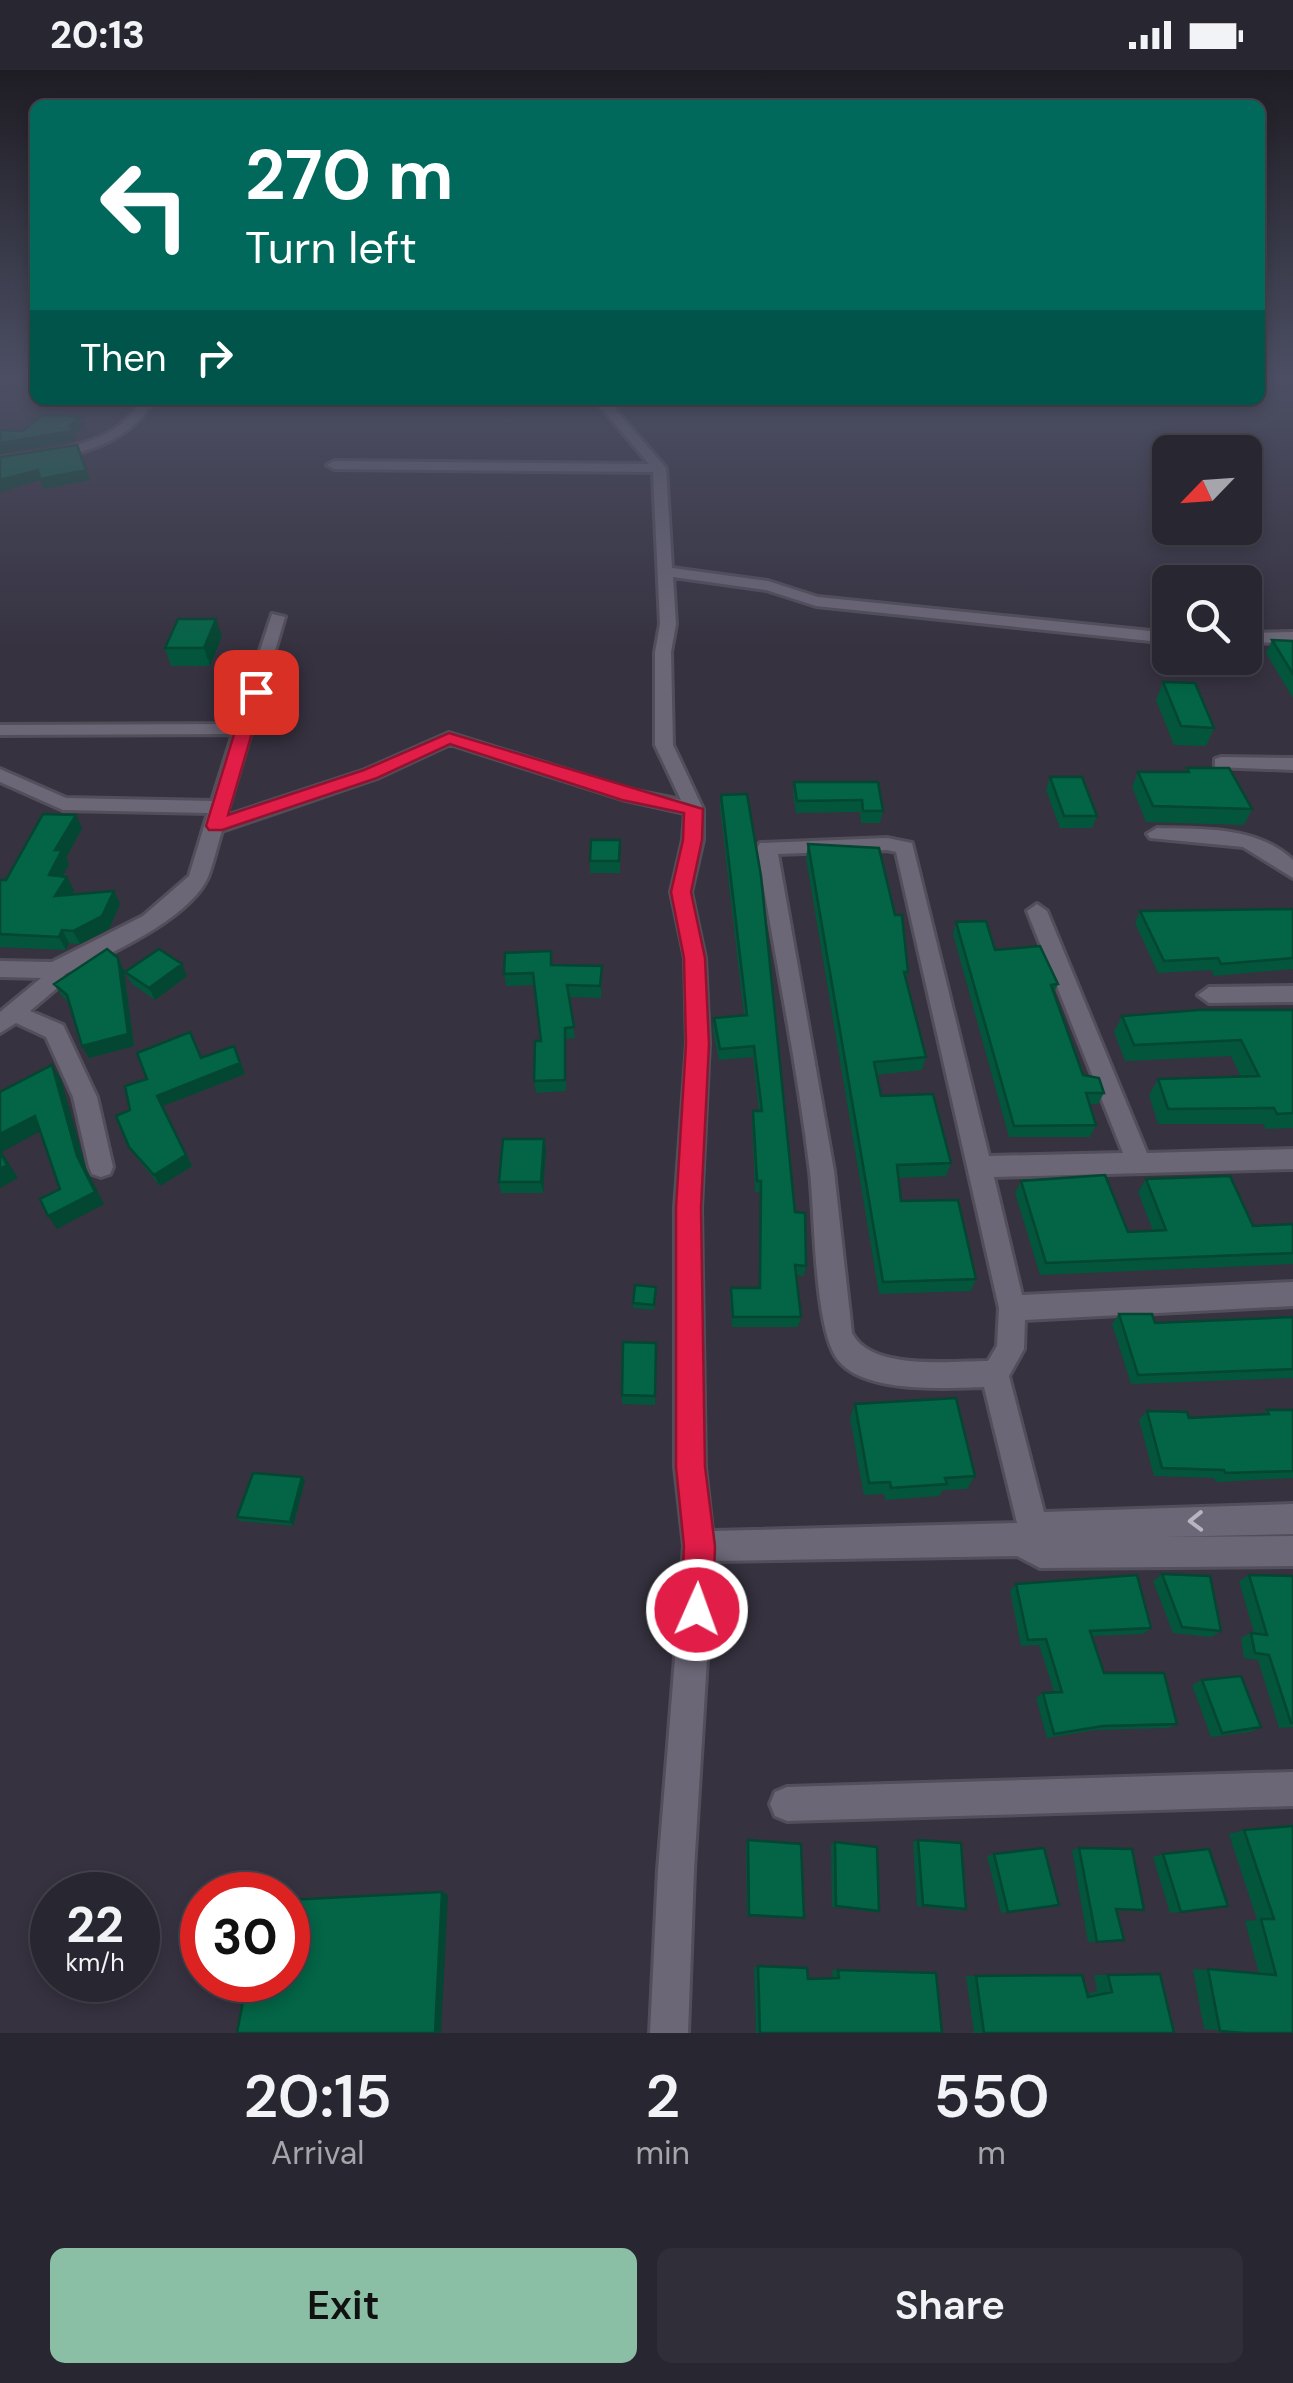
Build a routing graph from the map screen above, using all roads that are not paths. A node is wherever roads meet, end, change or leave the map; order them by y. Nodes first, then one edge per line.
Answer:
1 (595, 468) edge
2 (659, 468) joint
3 (663, 571) junction
4 (277, 617) dead end
5 (1152, 636) edge
6 (1293, 637) edge
7 (1262, 638) edge
8 (245, 729) junction
9 (0, 730) edge
10 (1221, 763) edge
11 (1293, 764) edge
12 (0, 774) edge
13 (694, 809) junction
14 (219, 816) junction
15 (1156, 834) dead end
16 (1293, 871) edge
17 (1037, 911) dead end
18 (0, 970) edge
19 (54, 970) junction
20 (1293, 994) edge
21 (1209, 995) dead end
22 (7, 1019) edge
23 (1293, 1159) edge
24 (1139, 1162) junction
25 (101, 1166) dead end
26 (978, 1167) junction
27 (1293, 1294) edge
28 (1012, 1308) junction
29 (996, 1374) junction
30 (1293, 1519) edge
31 (1026, 1535) junction
32 (699, 1546) junction
33 (1293, 1552) edge
34 (1293, 1789) edge
35 (787, 1804) dead end
36 (669, 2033) edge

1 - 2 street
2 - 3 street
3 - 5 street
3 - 13 street
4 - 8 street
6 - 7 street
8 - 9 street
8 - 14 street
10 - 11 street
12 - 14 street
13 - 14 street
13 - 32 street
14 - 19 street
15 - 16 street
17 - 24 street
18 - 19 street
19 - 22 street
20 - 21 street
22 - 25 street
23 - 24 street
24 - 26 street
26 - 28 street
26 - 29 street
27 - 28 street
28 - 29 street
29 - 31 street
30 -> 31 street
31 - 32 street
31 - 33 street
32 - 36 street
34 - 35 street

